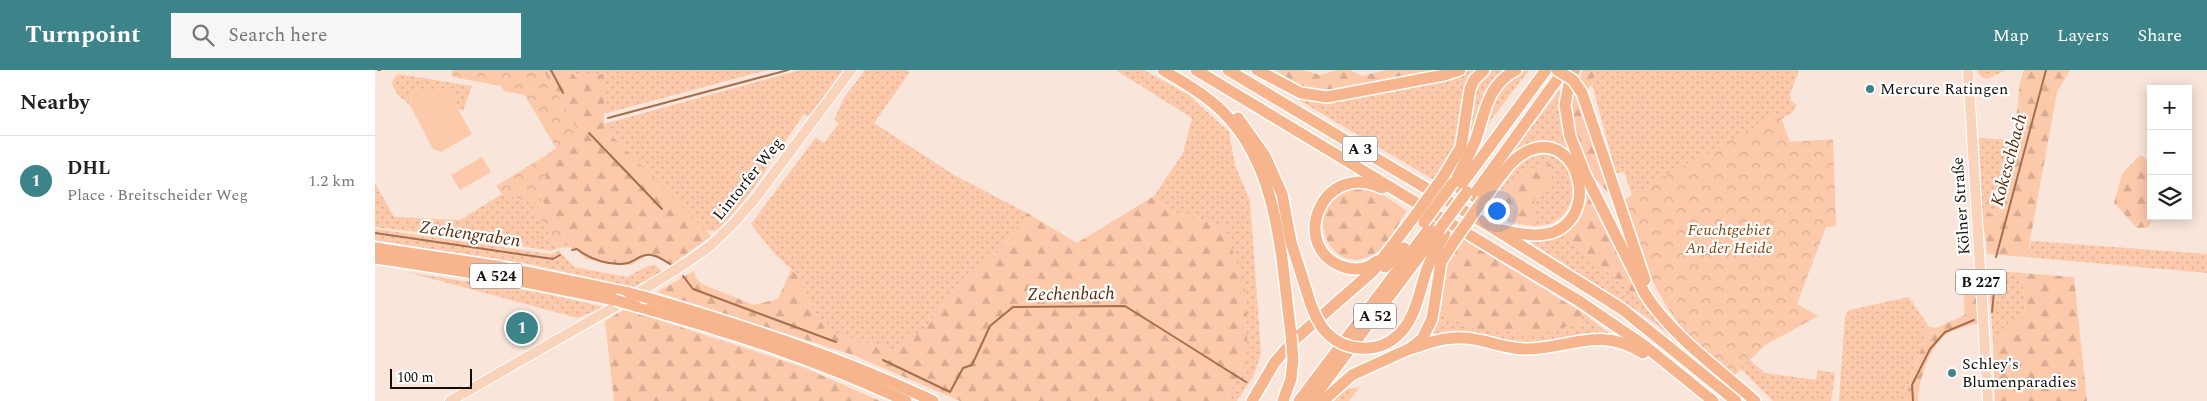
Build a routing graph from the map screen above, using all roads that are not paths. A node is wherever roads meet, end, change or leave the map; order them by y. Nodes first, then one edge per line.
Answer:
1 (851, 70) edge
2 (1163, 70) edge
3 (1196, 70) edge
4 (1228, 70) edge
5 (1257, 70) edge
6 (1460, 70) edge
7 (1484, 70) edge
8 (1516, 70) edge
9 (1537, 70) edge
10 (1546, 70) edge
11 (1557, 70) edge
12 (1564, 70) edge
13 (1570, 70) edge
14 (1575, 70) edge
15 (1968, 70) edge
16 (1195, 90) junction
17 (1537, 110) junction
18 (1462, 188) junction
19 (1406, 197) junction
20 (1435, 228) junction
21 (1493, 228) junction
22 (1400, 245) junction
23 (375, 248) edge
24 (375, 258) edge
25 (1377, 296) junction
26 (1667, 321) junction
27 (1409, 349) junction
28 (1688, 380) junction
29 (451, 401) edge
30 (906, 401) edge
31 (933, 401) edge
32 (1252, 401) edge
33 (1283, 401) edge
34 (1299, 401) edge
35 (1311, 401) edge
36 (1321, 401) edge
37 (1713, 401) edge
38 (1736, 401) edge
39 (1755, 401) edge
40 (1988, 401) edge

1 - 29 main road, Lintorfer Weg
2 - 16 highway
3 - 19 highway, A 3
4 - 21 highway, A 3
5 - 6 highway
7 - 18 highway
8 - 18 highway
9 - 18 highway
10 - 18 highway, A 52
11 - 18 highway, A 52
11 - 26 highway, A 52, bridge
12 - 17 highway
13 - 17 highway
14 - 26 highway
15 - 40 main road, Kölner Straße / B 227
16 - 20 highway, bridge
16 - 33 highway, bridge
17 - 18 highway
18 - 20 highway, bridge
18 - 20 highway, A 52
18 - 20 highway
18 - 21 highway
19 - 22 highway
19 - 28 highway, A 3
20 - 22 highway
20 - 25 highway, A 52
20 - 27 highway
20 - 35 highway, A 52
20 - 36 highway
21 - 38 highway, A 3
22 - 25 highway
22 - 32 highway
23 - 31 highway, A 524, bridge
24 - 30 highway, A 524, bridge
25 - 34 highway, A 52
26 - 39 highway
27 - 28 highway
27 - 36 highway
28 - 37 highway, A 3

